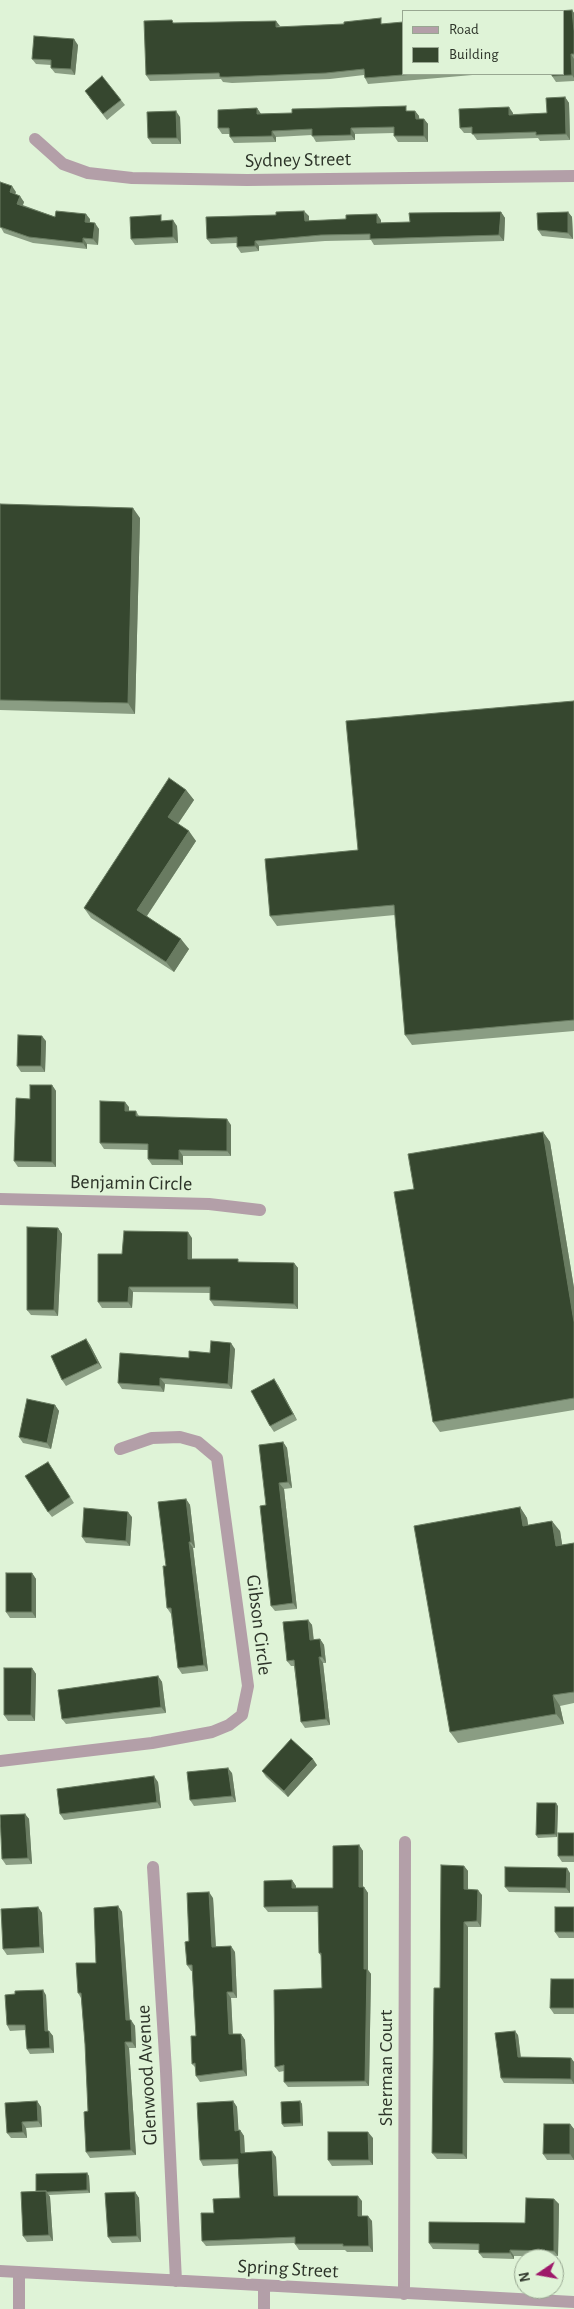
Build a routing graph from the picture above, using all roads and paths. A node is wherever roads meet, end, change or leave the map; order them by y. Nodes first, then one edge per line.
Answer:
1 (35, 139) dead end
2 (574, 176) edge
3 (0, 1198) edge
4 (260, 1210) dead end
5 (120, 1449) dead end
6 (0, 1761) edge
7 (405, 1842) dead end
8 (153, 1867) dead end
9 (0, 2271) edge
10 (19, 2272) junction
11 (176, 2281) junction
12 (264, 2287) junction
13 (404, 2294) junction
14 (574, 2302) edge
15 (19, 2309) edge
16 (264, 2309) edge

1 - 2 street, Sydney Street
3 - 4 street, Benjamin Circle
5 - 6 street, Gibson Circle
7 - 13 street, Sherman Court
8 - 11 street, Glenwood Avenue
9 - 10 street, Spring Street
10 - 11 street, Spring Street
10 - 15 street
11 - 12 street, Spring Street
12 - 13 street, Spring Street
12 - 16 street
13 - 14 street, Spring Street

